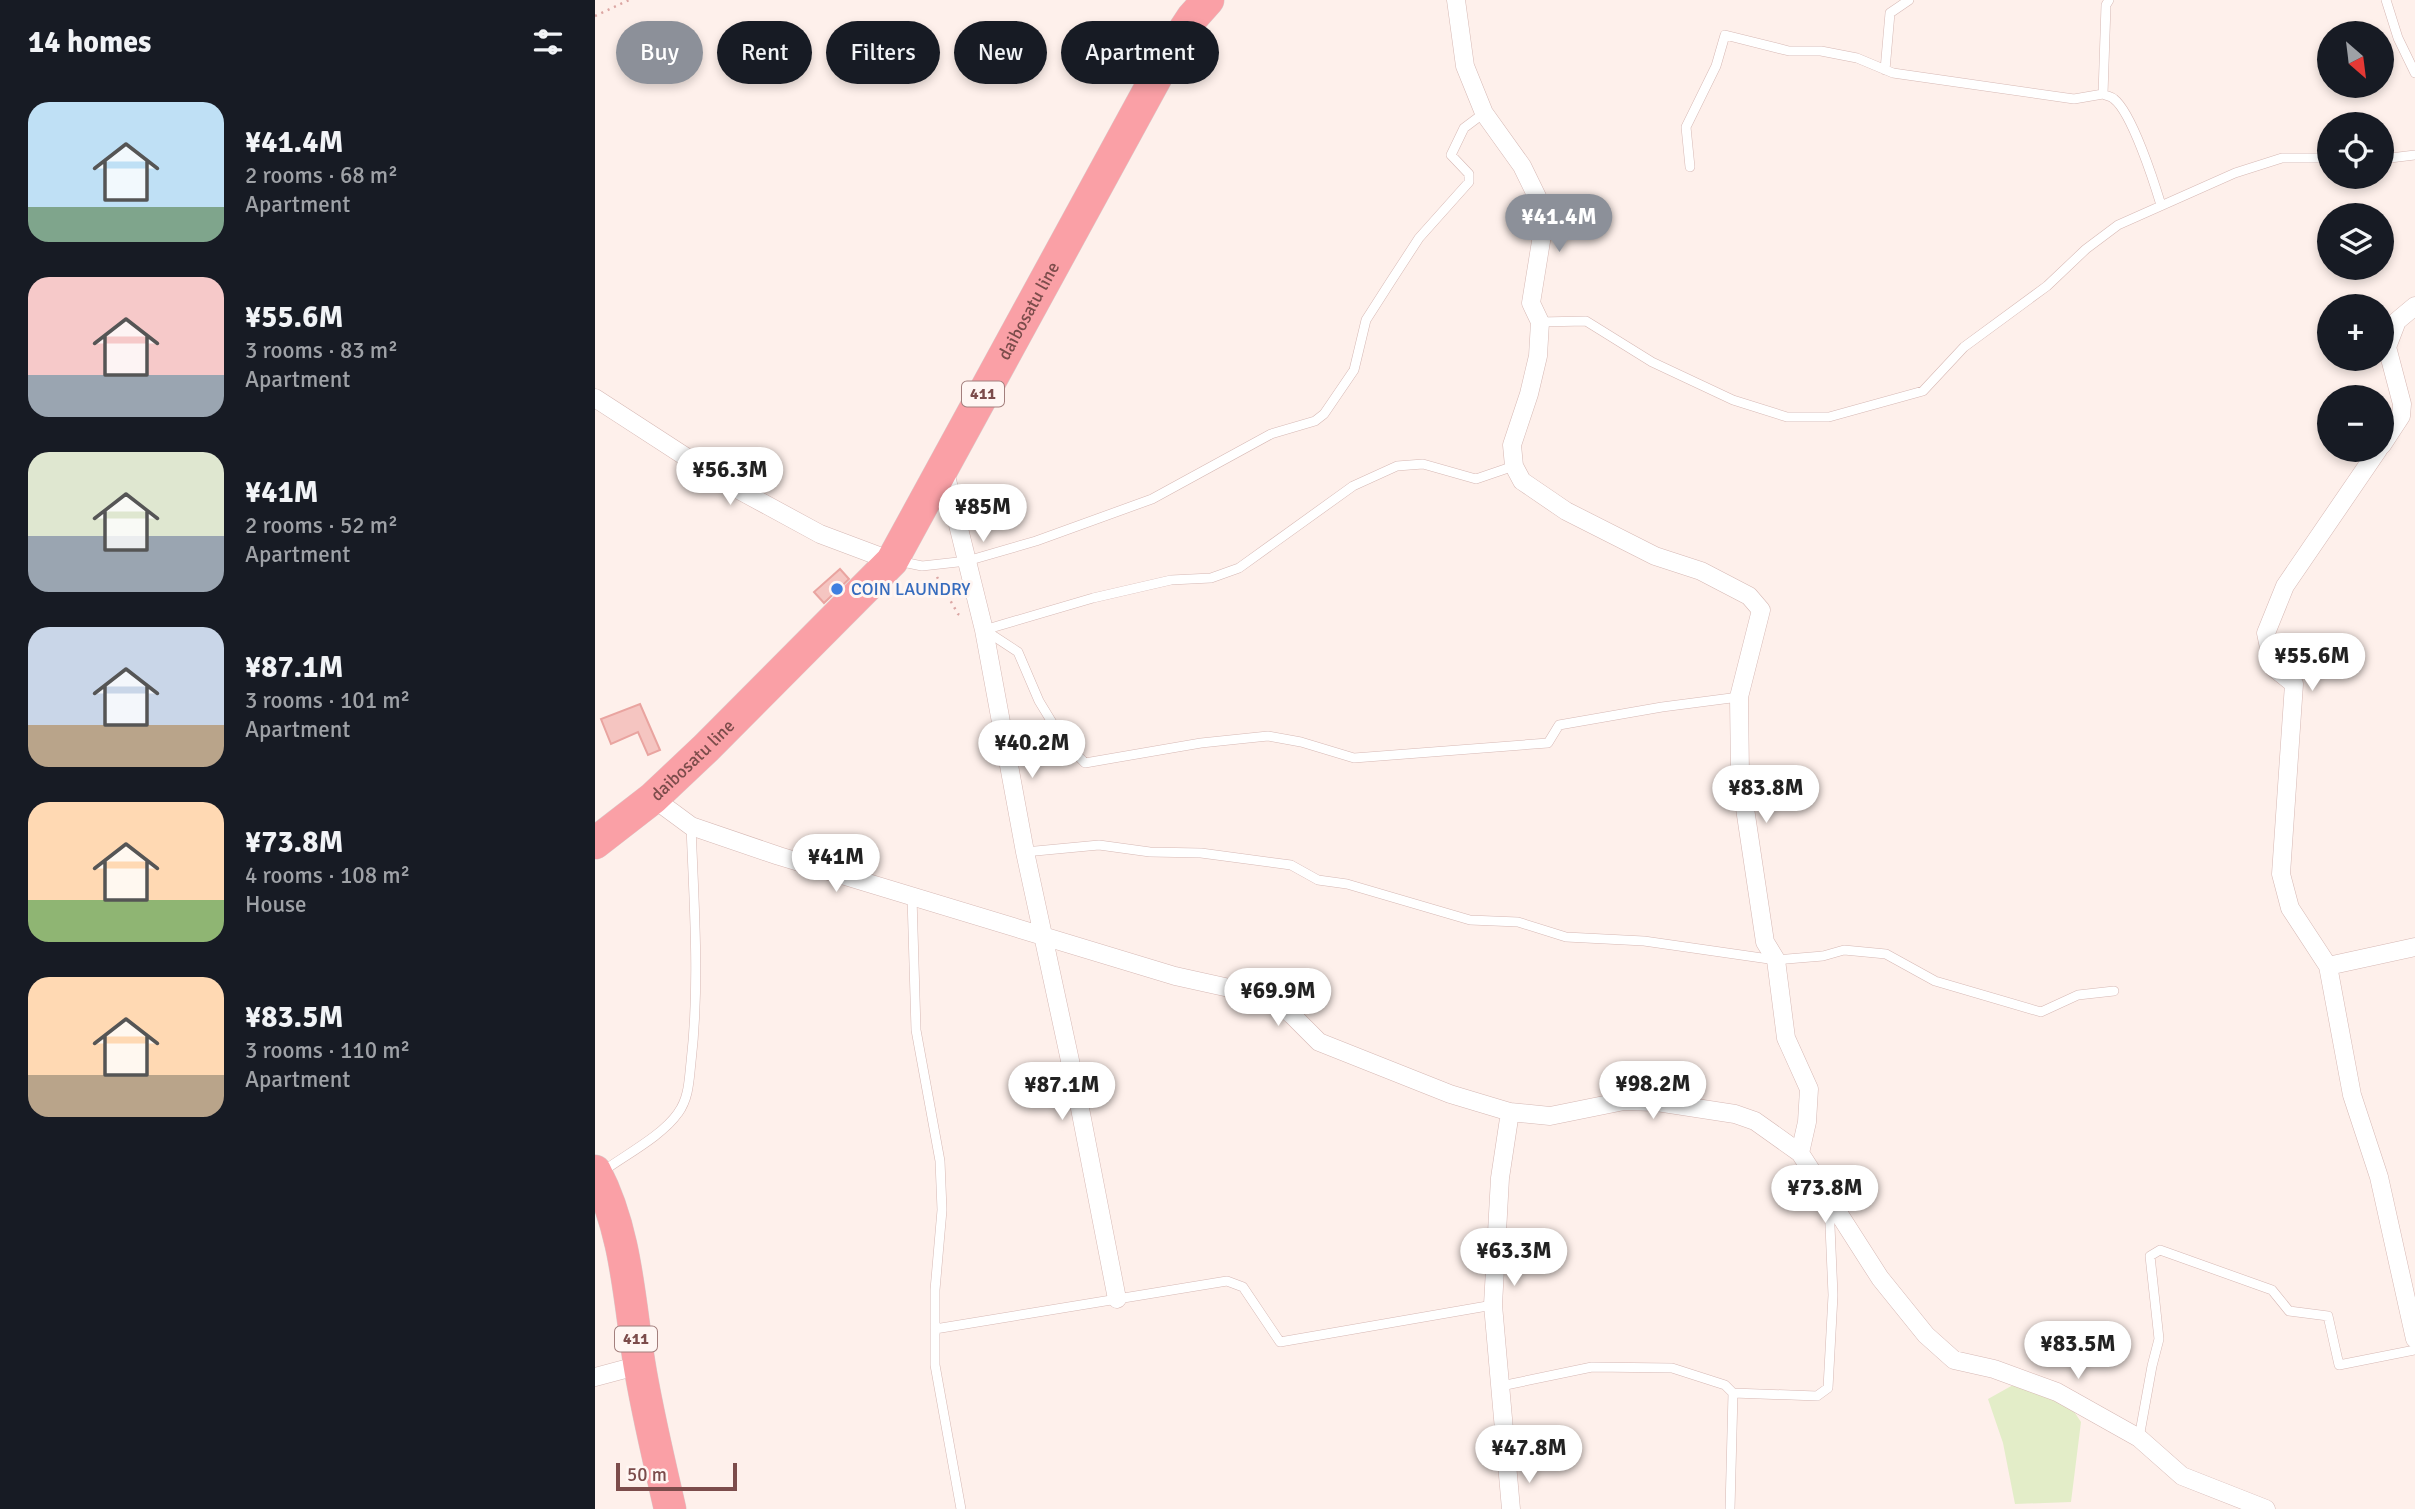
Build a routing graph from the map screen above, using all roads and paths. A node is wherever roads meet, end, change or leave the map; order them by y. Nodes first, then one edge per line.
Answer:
1 (629, 0) edge
2 (1208, 0) edge
3 (1456, 0) edge
4 (1909, 0) edge
5 (2109, 0) edge
6 (2386, 0) edge
7 (595, 16) edge
8 (1885, 70) junction
9 (2415, 73) edge
10 (2103, 94) junction
11 (1484, 113) junction
12 (2415, 155) edge
13 (2317, 158) edge
14 (2394, 158) edge
15 (1690, 167) dead end
16 (2161, 205) junction
17 (2415, 306) edge
18 (1540, 322) junction
19 (595, 398) edge
20 (2394, 426) edge
21 (2370, 462) edge
22 (1514, 466) junction
23 (944, 468) junction
24 (893, 561) junction
25 (967, 561) junction
26 (930, 564) junction
27 (984, 630) junction
28 (1739, 697) junction
29 (653, 798) junction
30 (691, 826) junction
31 (595, 843) edge
32 (1025, 852) junction
33 (912, 897) junction
34 (1044, 938) junction
35 (2415, 947) edge
36 (1776, 960) junction
37 (2328, 966) junction
38 (2114, 991) dead end
39 (1510, 1112) junction
40 (1800, 1153) junction
41 (596, 1173) edge
42 (1828, 1196) junction
43 (1117, 1299) junction
44 (1493, 1305) junction
45 (935, 1329) junction
46 (2415, 1339) edge
47 (2415, 1350) edge
48 (639, 1365) junction
49 (595, 1377) edge
50 (1501, 1386) junction
51 (1733, 1393) junction
52 (2139, 1438) junction
53 (670, 1509) edge
54 (961, 1509) edge
55 (1511, 1509) edge
56 (1730, 1509) edge
57 (2266, 1509) edge

1 - 7 path
2 - 23 highway, daibosatu line / 411
3 - 11 street
4 - 8 lane
5 - 10 lane
6 - 9 lane
8 - 10 lane
8 - 15 lane
10 - 16 lane
11 - 18 street
11 - 25 lane
12 - 14 lane
13 - 16 lane
16 - 18 lane
17 - 20 street
18 - 22 street
19 - 24 street
21 - 37 street
22 - 27 lane
22 - 28 street
23 - 24 highway, daibosatu line / 411
23 - 25 street
24 - 26 lane
24 - 29 highway, daibosatu line / 411
25 - 26 lane
25 - 27 street
26 - 27 path
27 - 28 lane
27 - 32 street
28 - 36 street
29 - 30 street
29 - 31 highway, daibosatu line / 411
30 - 33 street
30 - 41 lane
32 - 34 street
32 - 36 lane
33 - 34 street
33 - 45 lane
34 - 39 street
34 - 43 street
35 - 37 street
36 - 38 lane
36 - 40 street
37 - 46 street
39 - 40 street
39 - 44 street
40 - 42 street
41 - 48 highway, 411
42 - 51 lane
42 - 52 street
43 - 44 lane
43 - 45 lane
44 - 50 street
45 - 54 lane
47 - 52 lane
48 - 49 street
48 - 53 highway, 411
50 - 51 lane
50 - 55 street
51 - 56 lane
52 - 57 street

